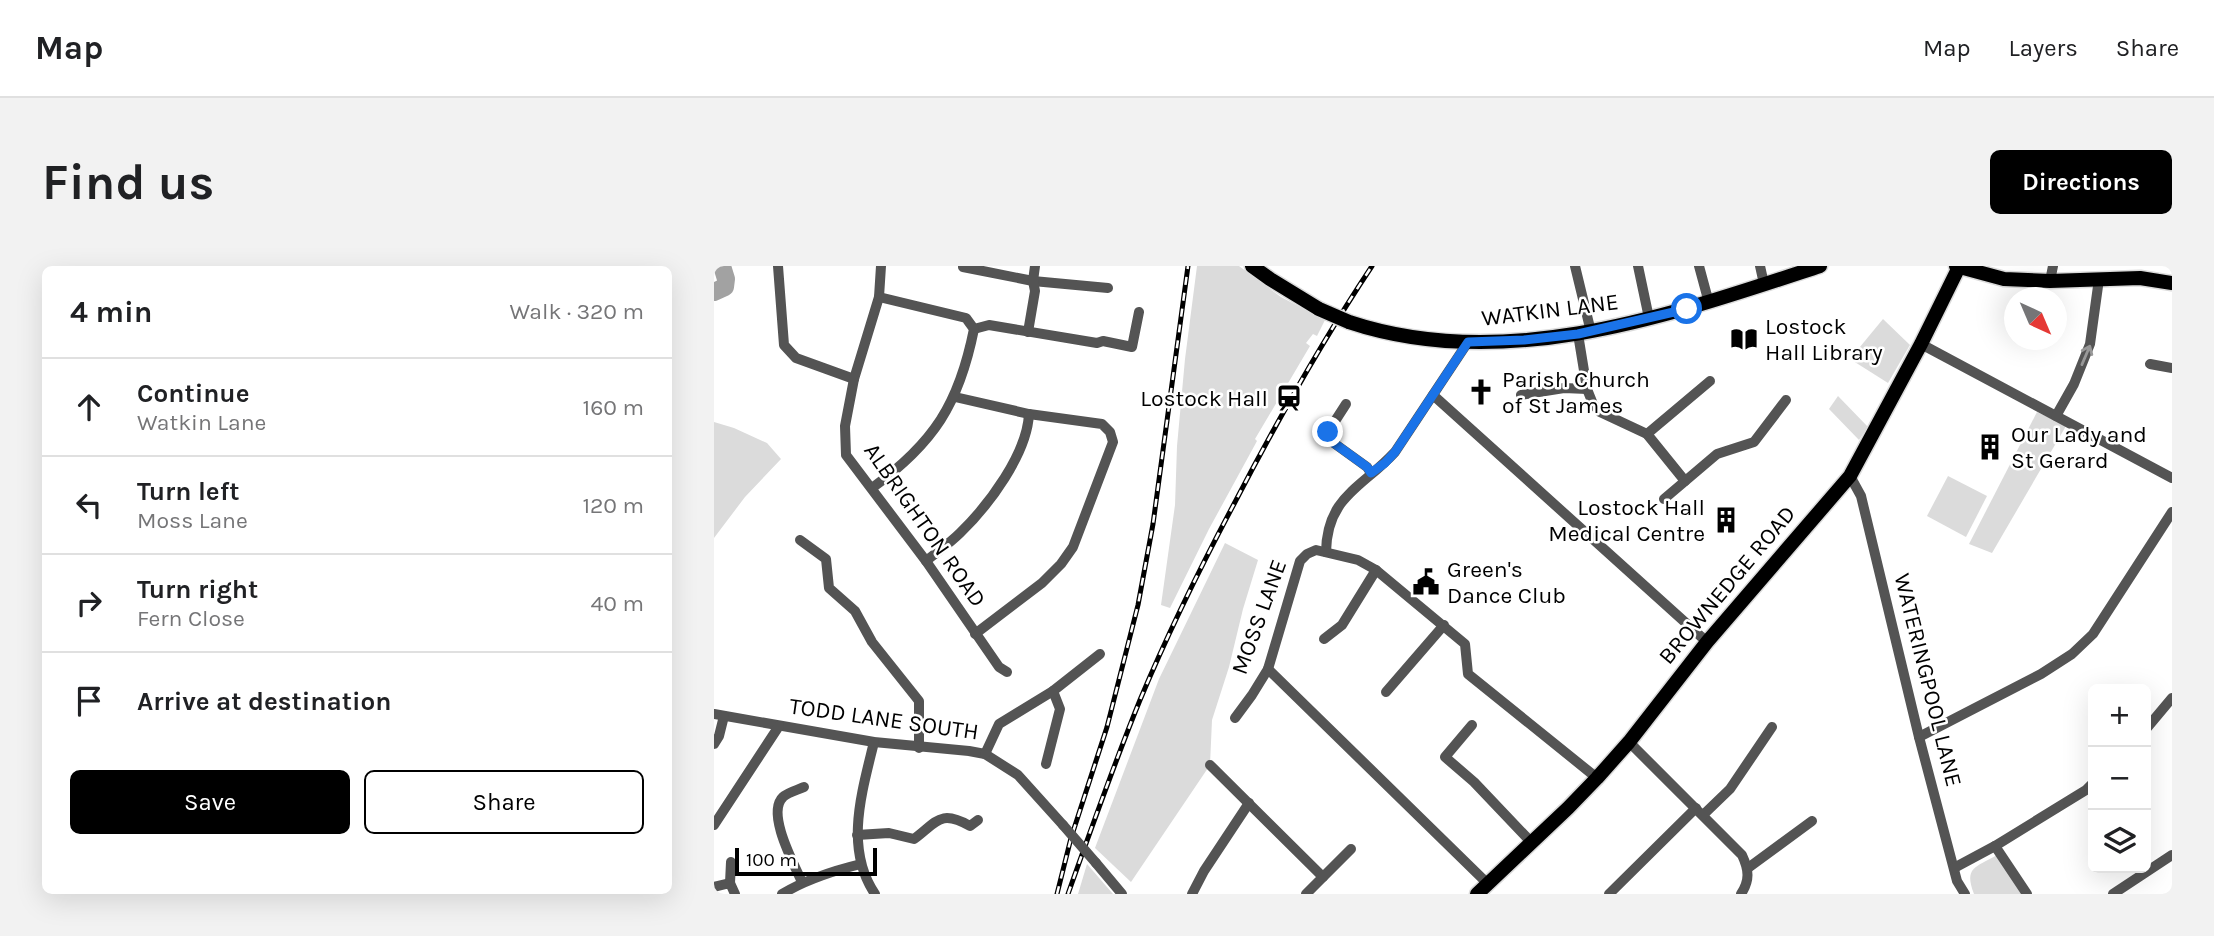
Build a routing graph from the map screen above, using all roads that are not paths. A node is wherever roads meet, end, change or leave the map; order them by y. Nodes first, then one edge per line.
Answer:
1 (778, 266) edge
2 (881, 266) edge
3 (1035, 266) edge
4 (1252, 266) edge
5 (1575, 266) edge
6 (1637, 266) edge
7 (1699, 266) edge
8 (1819, 266) edge
9 (1958, 266) edge
10 (963, 267) edge
11 (2141, 272) edge
12 (2052, 273) edge
13 (1762, 274) edge
14 (2099, 279) junction
15 (1033, 281) junction
16 (2172, 283) edge
17 (1108, 288) dead end
18 (880, 297) junction
19 (1709, 303) junction
20 (1139, 312) dead end
21 (1648, 315) junction
22 (974, 329) junction
23 (1028, 332) junction
24 (1585, 333) junction
25 (1468, 342) junction
26 (1921, 344) junction
27 (2150, 364) dead end
28 (2172, 368) edge
29 (854, 379) junction
30 (1710, 381) dead end
31 (1587, 389) junction
32 (1521, 395) dead end
33 (1433, 396) junction
34 (955, 397) junction
35 (1786, 400) dead end
36 (1346, 404) dead end
37 (1029, 414) junction
38 (2056, 416) junction
39 (1647, 434) junction
40 (1371, 473) junction
41 (1850, 475) junction
42 (2172, 478) edge
43 (1685, 481) junction
44 (872, 488) junction
45 (1664, 499) dead end
46 (2172, 512) edge
47 (800, 540) dead end
48 (1326, 552) junction
49 (926, 561) junction
50 (1376, 570) junction
51 (1444, 625) junction
52 (975, 634) junction
53 (1324, 639) dead end
54 (1707, 642) junction
55 (1100, 654) dead end
56 (1268, 669) junction
57 (1007, 672) dead end
58 (1053, 691) junction
59 (1386, 692) dead end
60 (2172, 698) edge
61 (719, 715) edge
62 (1234, 718) dead end
63 (2151, 723) edge
64 (1472, 725) dead end
65 (779, 726) junction
66 (1772, 727) dead end
67 (1919, 737) junction
68 (874, 742) junction
69 (1629, 742) junction
70 (714, 744) edge
71 (919, 748) junction
72 (985, 754) junction
73 (1046, 764) dead end
74 (1210, 765) dead end
75 (1597, 778) junction
76 (804, 787) dead end
77 (2088, 788) edge
78 (1249, 803) junction
79 (1700, 811) junction
80 (978, 820) dead end
81 (1812, 821) dead end
82 (714, 825) edge
83 (857, 835) junction
84 (1532, 843) junction
85 (1995, 846) junction
86 (1351, 849) dead end
87 (2172, 855) edge
88 (731, 862) dead end
89 (861, 864) junction
90 (1954, 868) junction
91 (1748, 869) junction
92 (1323, 877) junction
93 (802, 882) junction
94 (730, 883) junction
95 (714, 887) edge
96 (1485, 890) edge
97 (735, 894) edge
98 (782, 894) edge
99 (875, 894) edge
100 (1122, 894) edge
101 (1192, 894) edge
102 (1306, 894) edge
103 (1609, 894) edge
104 (1741, 894) edge
105 (1965, 894) edge
106 (2027, 894) edge
107 (2113, 894) edge

1 - 29 street
2 - 18 street, ALBRIGHTON ROAD
3 - 15 street
4 - 25 main road, WATKIN LANE, bridge
5 - 24 street
6 - 21 street
7 - 19 street
8 - 13 main road, WATKIN LANE
9 - 12 main road
9 - 26 main road, BROWNEDGE ROAD
10 - 15 street
11 - 14 main road
11 - 16 main road
12 - 14 main road
13 - 19 main road, WATKIN LANE
38 -> 14 street
15 - 17 street
15 - 23 street
18 - 22 street
18 - 29 street, ALBRIGHTON ROAD
19 - 21 main road, WATKIN LANE
20 - 23 street
21 - 24 main road, WATKIN LANE
22 - 23 street
22 - 34 street
24 - 25 main road, WATKIN LANE
24 - 31 street
25 - 33 street
26 - 38 street
26 - 41 main road, BROWNEDGE ROAD
27 - 28 street
29 - 44 street, ALBRIGHTON ROAD
30 - 39 street
31 - 32 street
31 - 39 street
33 - 40 street
33 - 54 street
34 - 37 street
34 - 44 street
35 - 43 street
36 - 40 street
37 - 49 street
37 - 52 street
38 - 42 street
39 - 43 street
40 - 48 street
41 - 54 main road, BROWNEDGE ROAD
41 - 67 street, WATERINGPOOL LANE
43 - 45 street
44 - 49 street, ALBRIGHTON ROAD
46 - 67 street
47 - 71 street
48 - 50 street
48 - 56 street, MOSS LANE
49 - 52 street, ALBRIGHTON ROAD
50 - 51 street
50 - 53 street
51 - 59 street
51 - 75 street
52 - 57 street, ALBRIGHTON ROAD
54 - 69 main road, BROWNEDGE ROAD
55 - 58 street
56 - 62 street, MOSS LANE
56 - 96 street
58 - 72 street
58 - 73 street
60 - 63 street
61 - 65 street, TODD LANE SOUTH
61 - 70 street
64 - 84 street
65 - 68 street, TODD LANE SOUTH
65 - 82 street
66 - 79 street
67 - 90 street, WATERINGPOOL LANE
68 - 71 street, TODD LANE SOUTH
68 - 83 street
69 - 75 main road, BROWNEDGE ROAD
69 - 79 street
71 - 72 street, TODD LANE SOUTH
72 - 100 street, TODD LANE SOUTH, bridge
74 - 78 street
75 - 84 main road, BROWNEDGE ROAD
76 - 93 street
77 - 85 street
78 - 92 street
78 - 101 street
79 - 91 street
79 - 103 street
80 - 83 street
81 - 91 street
83 - 89 street
84 - 96 main road, BROWNEDGE ROAD
85 - 90 street
85 - 106 street
86 - 92 street
87 - 107 street
88 - 94 street
89 - 93 street
89 - 99 street
90 - 105 street, WATERINGPOOL LANE
91 - 104 street
92 - 102 street
93 - 98 street
94 - 95 street
94 - 97 street

